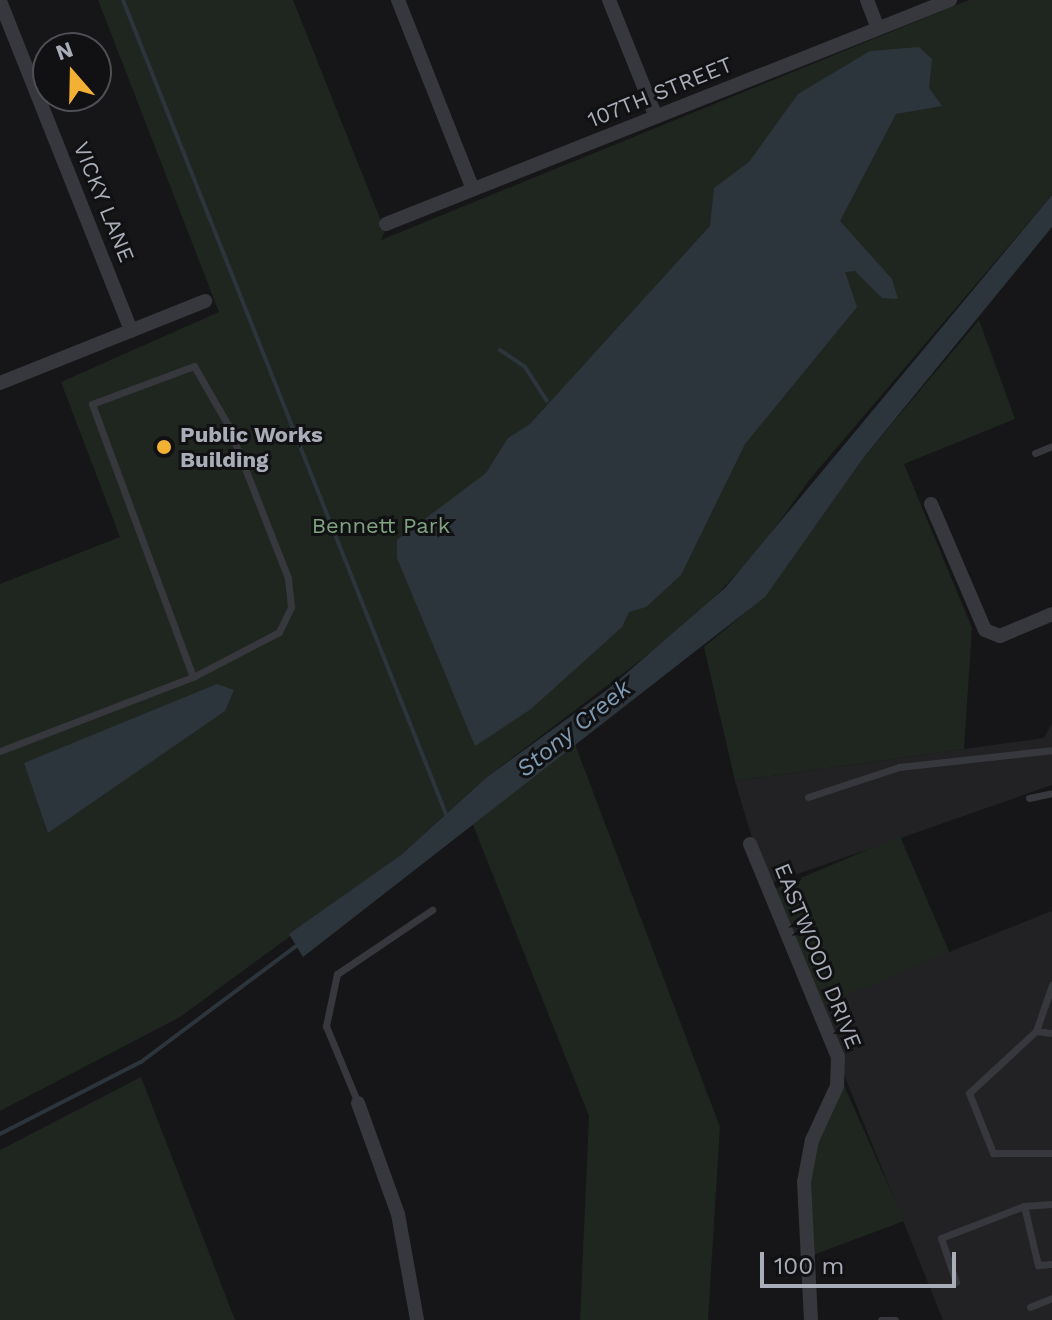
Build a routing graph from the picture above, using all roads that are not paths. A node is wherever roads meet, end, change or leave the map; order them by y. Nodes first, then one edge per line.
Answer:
1 (398, 0) edge
2 (609, 0) edge
3 (867, 0) edge
4 (950, 0) edge
5 (0, 1) edge
6 (878, 28) junction
7 (656, 117) junction
8 (473, 189) junction
9 (386, 224) dead end
10 (205, 301) dead end
11 (131, 331) junction
12 (0, 383) edge
13 (1052, 446) edge
14 (1035, 453) dead end
15 (931, 504) dead end
16 (1052, 614) edge
17 (193, 677) junction
18 (1052, 750) edge
19 (0, 751) edge
20 (1052, 793) edge
21 (808, 797) dead end
22 (1029, 798) dead end
23 (750, 844) dead end
24 (432, 910) dead end
25 (1052, 985) edge
26 (1036, 1031) junction
27 (1052, 1033) edge
28 (358, 1103) joint
29 (1052, 1153) edge
30 (1052, 1204) edge
31 (1024, 1206) junction
32 (1052, 1264) edge
33 (956, 1282) dead end
34 (1052, 1298) edge
35 (1030, 1307) dead end
36 (417, 1320) edge
37 (811, 1320) edge
38 (881, 1320) edge
39 (895, 1320) edge

1 - 8 street
2 - 7 street
3 - 6 street
4 - 6 street, 107TH STREET
5 - 11 street, VICKY LANE
6 - 7 street, 107TH STREET
7 - 8 street, 107TH STREET
8 - 9 street, 107TH STREET
10 - 11 street
11 - 12 street
13 - 14 lane
15 - 16 street
17 - 17 lane
17 - 19 lane
18 - 21 lane
20 - 22 lane
23 - 37 street, EASTWOOD DRIVE
24 - 28 lane
25 - 26 lane
26 - 27 lane
26 - 29 lane
28 - 36 street
30 - 31 lane
31 - 32 lane
31 - 33 lane
34 - 35 lane
38 - 39 lane

